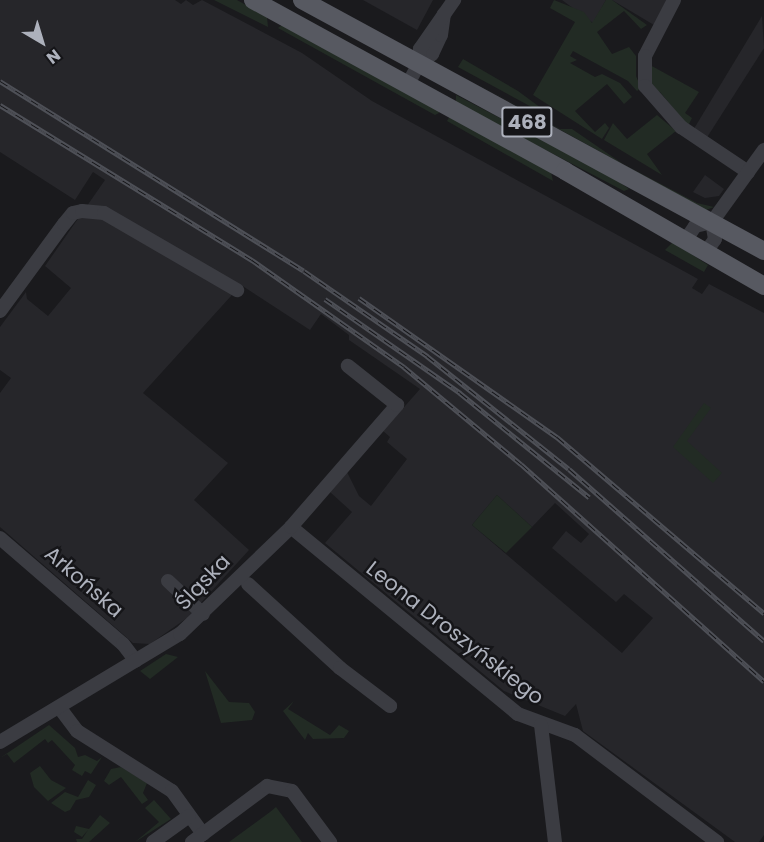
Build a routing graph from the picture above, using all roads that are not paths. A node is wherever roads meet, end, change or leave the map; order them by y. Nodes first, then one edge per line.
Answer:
1 (253, 0) edge
2 (302, 0) edge
3 (454, 0) edge
4 (674, 0) edge
5 (418, 64) junction
6 (408, 84) junction
7 (764, 150) edge
8 (748, 172) junction
9 (635, 180) junction
10 (617, 201) junction
11 (712, 222) junction
12 (685, 241) junction
13 (764, 251) edge
14 (705, 253) junction
15 (764, 266) edge
16 (762, 285) edge
17 (237, 290) dead end
18 (5, 295) edge
19 (0, 311) edge
20 (348, 366) dead end
21 (291, 527) junction
22 (0, 538) edge
23 (168, 581) dead end
24 (248, 584) dead end
25 (203, 614) junction
26 (136, 661) junction
27 (390, 706) dead end
28 (59, 707) junction
29 (542, 725) junction
30 (0, 742) edge
31 (189, 816) junction
32 (198, 838) edge
33 (153, 842) edge
34 (330, 842) edge
35 (555, 842) edge
36 (717, 842) edge

1 - 6 main road, 468
2 - 5 main road, 468
3 - 5 street
4 - 8 street
5 - 6 street
5 - 9 main road, 468
6 - 10 main road, 468
7 - 8 street
8 - 11 street
9 - 10 main road
9 - 11 main road, 468
10 - 12 main road, 468
11 - 12 street
11 - 13 main road, 468
11 - 14 street
12 - 14 main road, 468
14 - 16 main road, 468
15 - 16 main road
17 - 18 street
18 - 19 street
20 - 21 street, Śląska
21 - 25 street, Śląska
21 - 29 street, Leona Droszyńskiego
22 - 26 street, Arkońska
23 - 25 street
24 - 27 street
25 - 26 street, Śląska
26 - 28 street, Śląska
28 - 30 street, Śląska
28 - 31 street
29 - 35 street
29 - 36 street, Leona Droszyńskiego
31 - 32 street
31 - 33 street
32 - 34 street

